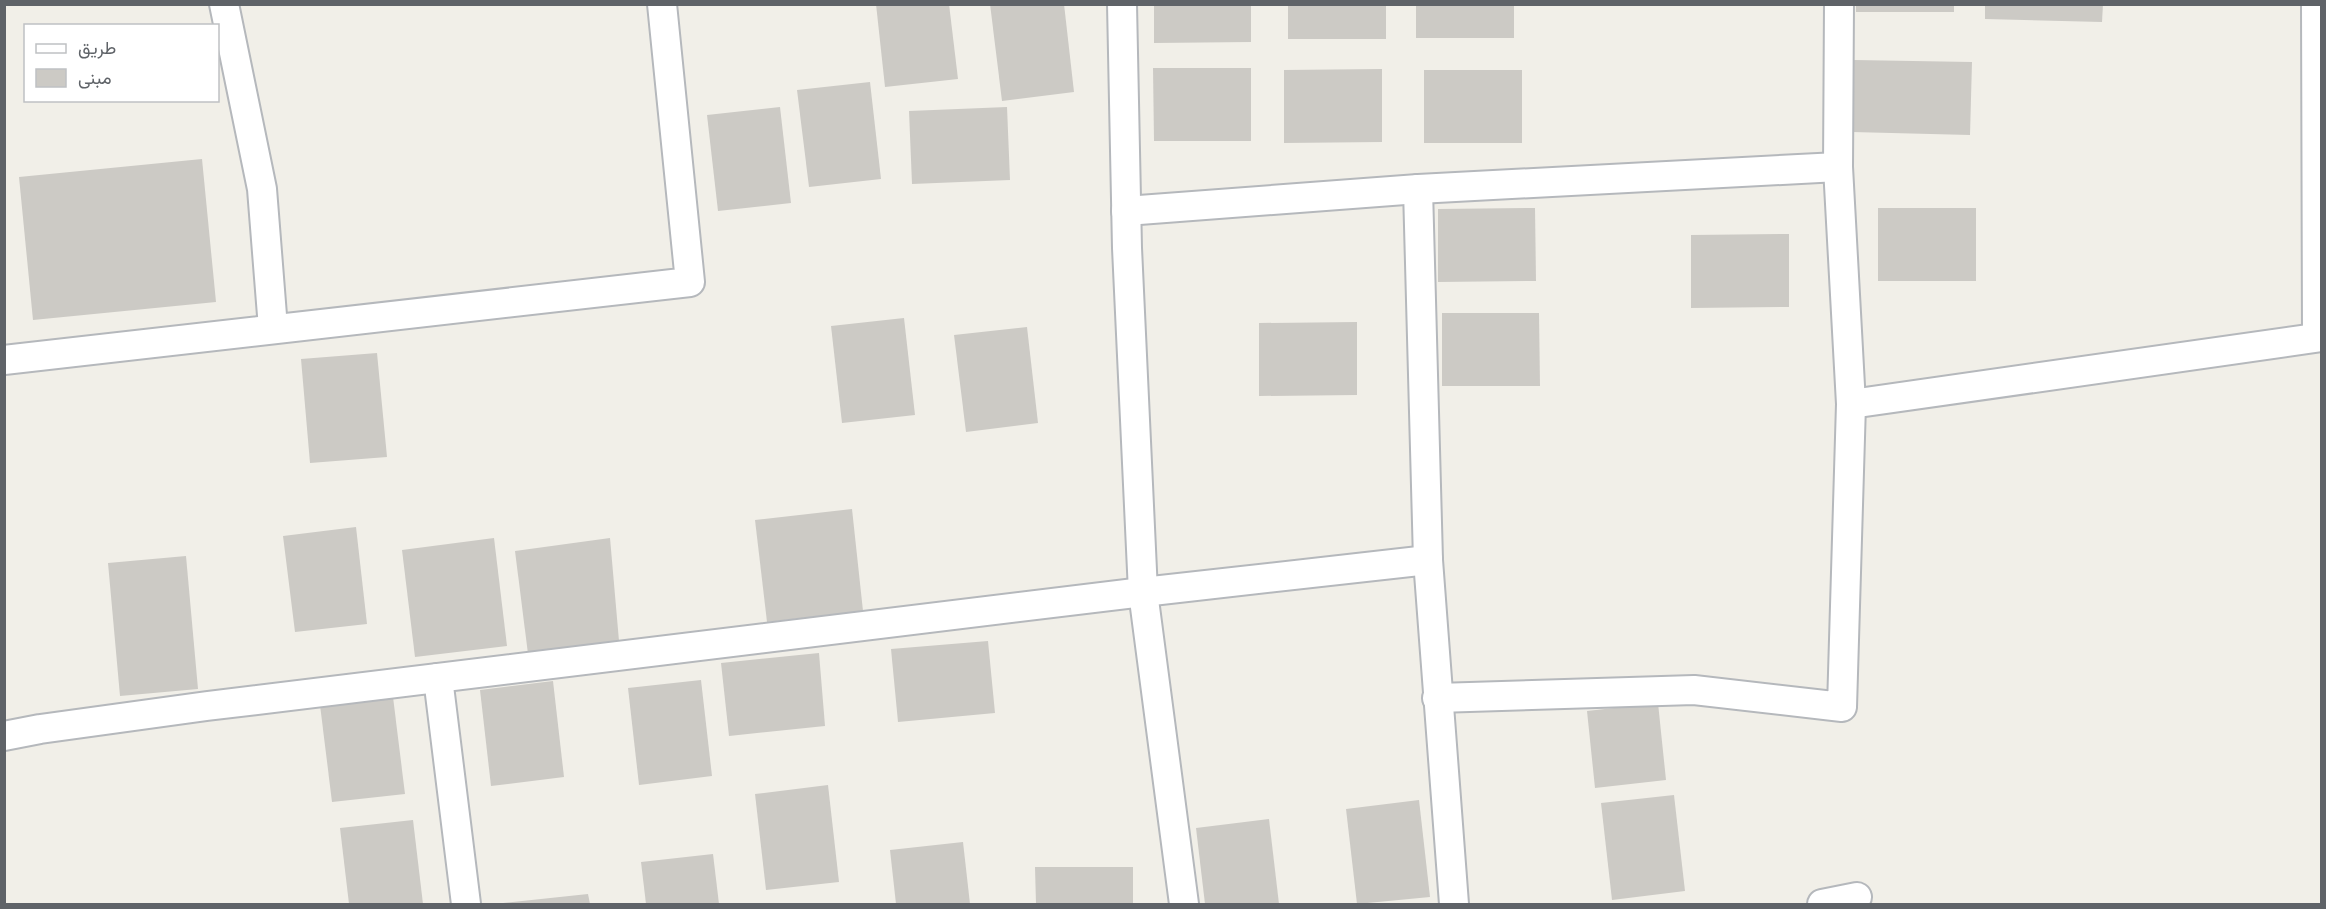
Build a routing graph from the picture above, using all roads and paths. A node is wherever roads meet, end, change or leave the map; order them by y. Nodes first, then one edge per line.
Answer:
1 (224, 4) edge
2 (662, 4) edge
3 (1122, 4) edge
4 (1839, 4) edge
5 (2316, 4) edge
6 (1838, 167) junction
7 (1418, 189) junction
8 (1126, 211) junction
9 (273, 328) junction
10 (2320, 337) edge
11 (4, 360) edge
12 (1851, 404) junction
13 (1428, 560) junction
14 (1143, 592) junction
15 (438, 678) junction
16 (1437, 699) junction
17 (4, 736) edge
18 (1857, 897) dead end
19 (466, 904) edge
20 (1184, 904) edge
21 (1454, 904) edge
22 (1822, 904) edge

1 - 9 street
2 - 9 street
3 - 8 street
4 - 6 street
5 - 10 street
6 - 7 street
6 - 12 street
7 - 8 street
7 - 13 street
8 - 14 street
9 - 11 street
10 - 12 street
12 - 16 street
13 - 14 street
13 - 16 street
14 - 15 street
14 - 20 street
15 - 17 street
15 - 19 street
16 - 21 street
18 - 22 street

